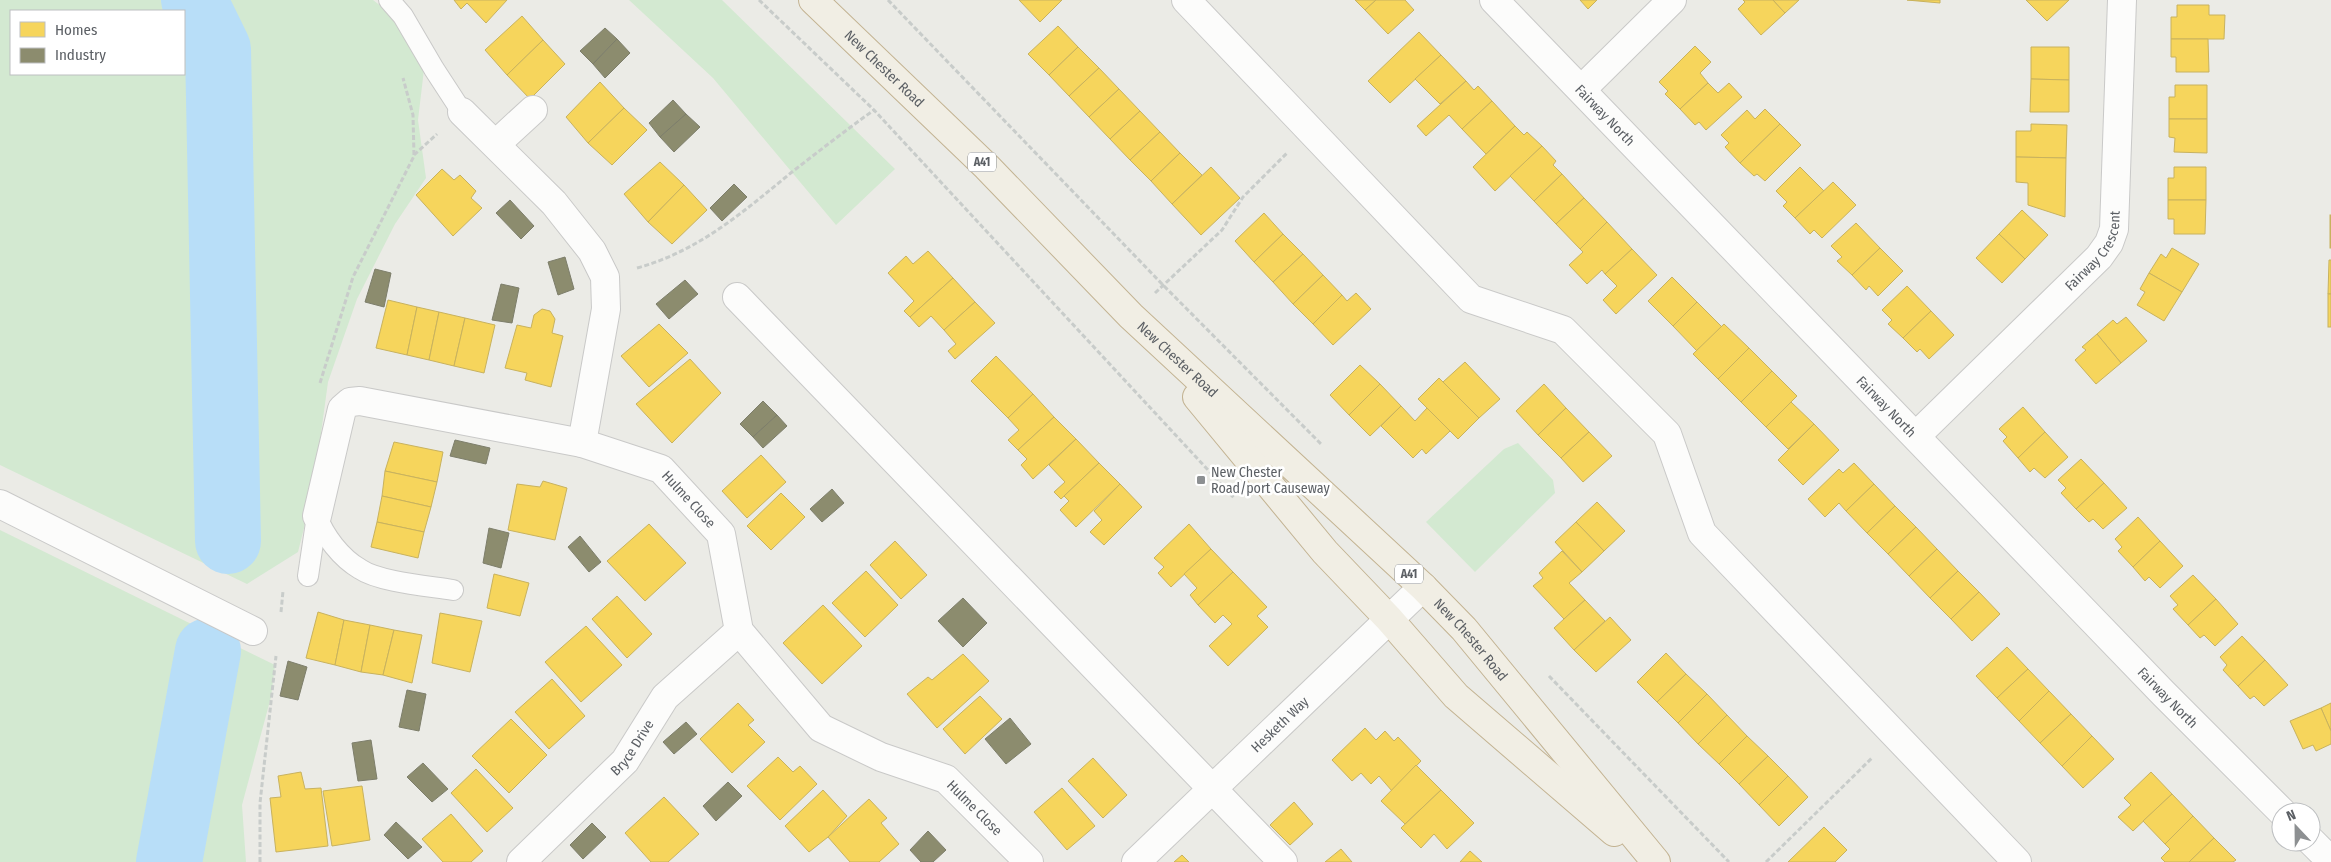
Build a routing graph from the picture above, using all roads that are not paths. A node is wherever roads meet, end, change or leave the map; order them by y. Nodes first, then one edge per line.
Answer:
1 (389, 0) edge
2 (1186, 0) edge
3 (1494, 0) edge
4 (1672, 0) edge
5 (2122, 0) edge
6 (819, 5) edge
7 (1582, 89) junction
8 (533, 110) dead end
9 (462, 112) joint
10 (496, 144) junction
11 (737, 297) dead end
12 (1131, 316) junction
13 (1916, 436) junction
14 (582, 443) junction
15 (0, 504) edge
16 (318, 516) junction
17 (308, 576) dead end
18 (1423, 586) junction
19 (453, 590) dead end
20 (1389, 619) junction
21 (253, 631) dead end
22 (739, 631) junction
23 (1212, 789) junction
24 (2272, 802) edge
25 (2321, 852) edge
26 (521, 862) edge
27 (1029, 862) edge
28 (1136, 862) edge
29 (1283, 862) edge
30 (1650, 862) edge
31 (1656, 862) edge
32 (2017, 862) edge
33 (2331, 862) edge

1 - 9 lane
2 - 32 street
3 - 7 street, Fairway North
4 - 7 street
5 - 13 street, Fairway Crescent
6 - 12 highway, New Chester Road / A41
7 - 13 street, Fairway North
8 - 10 street
9 - 10 street
10 - 14 street
11 - 23 street
12 - 18 highway, New Chester Road / A41
12 - 20 highway, New Chester Road / A41
13 - 24 street, Fairway North
14 - 16 street, Hulme Close
14 - 22 street, Hulme Close
15 - 21 street
16 - 17 lane
16 - 19 lane
18 - 20 street, Hesketh Way
18 - 31 highway, New Chester Road / A41
20 - 23 street, Hesketh Way
20 - 30 highway, New Chester Road / A41
22 - 26 street, Bryce Drive
22 - 27 street, Hulme Close
23 - 28 street, Hesketh Way
23 - 29 street
25 - 33 street

